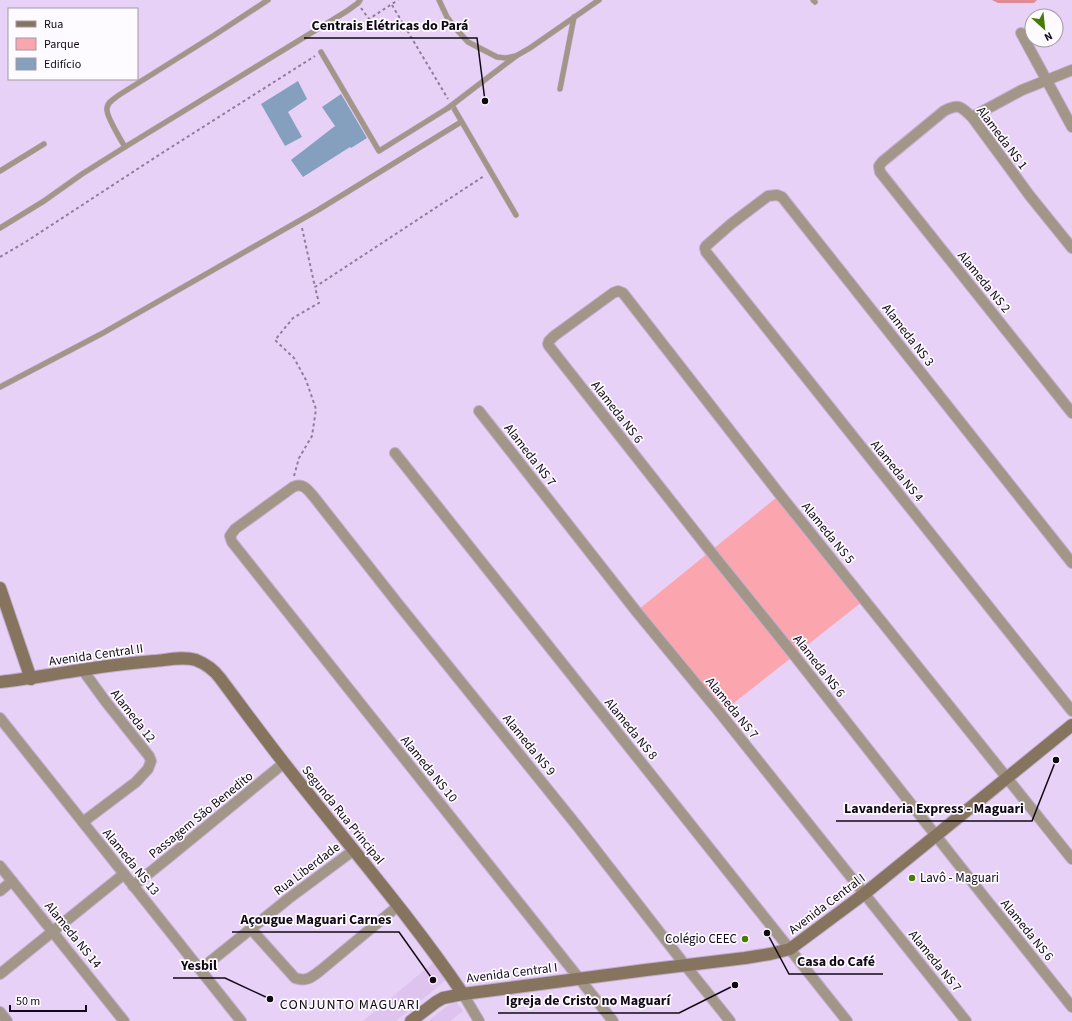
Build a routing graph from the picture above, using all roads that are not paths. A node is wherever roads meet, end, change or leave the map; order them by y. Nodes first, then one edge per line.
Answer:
1 (268, 0) edge
2 (439, 0) edge
3 (598, 0) edge
4 (359, 2) edge
5 (574, 17) junction
6 (1021, 33) dead end
7 (321, 52) road end
8 (516, 56) junction
9 (1072, 70) edge
10 (1046, 80) junction
11 (560, 89) dead end
12 (450, 106) junction
13 (972, 117) junction
14 (460, 119) junction
15 (1072, 127) edge
16 (44, 144) dead end
17 (125, 147) junction
18 (879, 166) joint
19 (0, 171) edge
20 (516, 215) dead end
21 (0, 228) edge
22 (706, 246) joint
23 (1072, 248) edge
24 (549, 341) joint
25 (0, 387) edge
26 (479, 411) dead end
27 (1072, 413) edge
28 (395, 453) dead end
29 (232, 532) joint
30 (1072, 563) edge
31 (0, 588) edge
32 (196, 660) joint
33 (82, 669) junction
34 (31, 679) junction
35 (0, 682) edge
36 (1072, 711) edge
37 (0, 718) edge
38 (1072, 725) edge
39 (284, 763) junction
40 (1007, 778) junction
41 (83, 822) junction
42 (936, 836) junction
43 (354, 850) junction
44 (1072, 859) edge
45 (0, 866) edge
46 (124, 874) junction
47 (12, 881) junction
48 (133, 886) junction
49 (0, 891) edge
50 (864, 894) junction
51 (398, 906) junction
52 (251, 928) junction
53 (53, 931) junction
54 (790, 949) junction
55 (685, 965) junction
56 (201, 969) junction
57 (0, 974) edge
58 (580, 979) junction
59 (463, 994) junction
60 (1072, 1007) edge
61 (0, 1012) edge
62 (7, 1021) edge
63 (124, 1021) edge
64 (241, 1021) edge
65 (411, 1021) edge
66 (479, 1021) edge
67 (613, 1021) edge
68 (730, 1021) edge
69 (847, 1021) edge
70 (966, 1021) edge

1 - 17 lane
2 - 8 lane
3 - 5 lane
4 - 17 lane
5 - 8 lane
5 - 11 lane
6 - 10 street
7 - 12 lane
8 - 12 lane
9 - 10 street
10 - 13 street
10 - 15 street
12 - 14 lane
13 - 18 street, Alameda NS 1
13 - 23 street, Alameda NS 1
14 - 20 lane
14 - 25 lane
16 - 19 lane
17 - 21 lane
18 - 27 street, Alameda NS 2
22 - 30 street, Alameda NS 3
22 - 36 street, Alameda NS 4
24 - 40 street, Alameda NS 5
24 - 42 street, Alameda NS 6
26 - 50 street, Alameda NS 7
28 - 54 street, Alameda NS 8
29 - 55 street, Alameda NS 9
29 - 58 street, Alameda NS 10
31 - 34 main road
32 - 33 main road, Avenida Central II
32 - 39 main road, Segunda Rua Principal
33 - 34 main road, Avenida Central II
33 - 41 street, Alameda 12
34 - 35 main road, Avenida Central II
37 - 41 street, Alameda NS 13
38 - 40 main road, Avenida Central I
39 - 43 main road, Segunda Rua Principal
39 - 48 street, Passagem São Benedito
40 - 42 main road, Avenida Central I
40 - 44 street, Alameda NS 5
41 - 46 street, Alameda NS 13
42 - 50 main road, Avenida Central I
42 - 60 street, Alameda NS 6
43 - 51 main road, Segunda Rua Principal
43 - 52 street, Rua Liberdade
45 - 47 street, Alameda NS 14
46 - 48 street, Alameda NS 13
46 - 53 street
47 - 49 street
47 - 53 street, Alameda NS 14
48 - 56 street, Alameda NS 13
50 - 54 main road, Avenida Central I
50 - 70 street, Alameda NS 7
51 - 52 street
51 - 59 main road, Segunda Rua Principal
52 - 56 street, Rua Liberdade
53 - 57 street
53 - 63 street, Alameda NS 14
54 - 55 main road, Avenida Central I
54 - 69 street, Alameda NS 8
55 - 58 main road, Avenida Central I
55 - 68 street, Alameda NS 9
56 - 64 street, Alameda NS 13
58 - 59 main road, Avenida Central I
58 - 67 street, Alameda NS 10
59 - 65 main road, Avenida Central I
59 - 66 street
61 - 62 street

